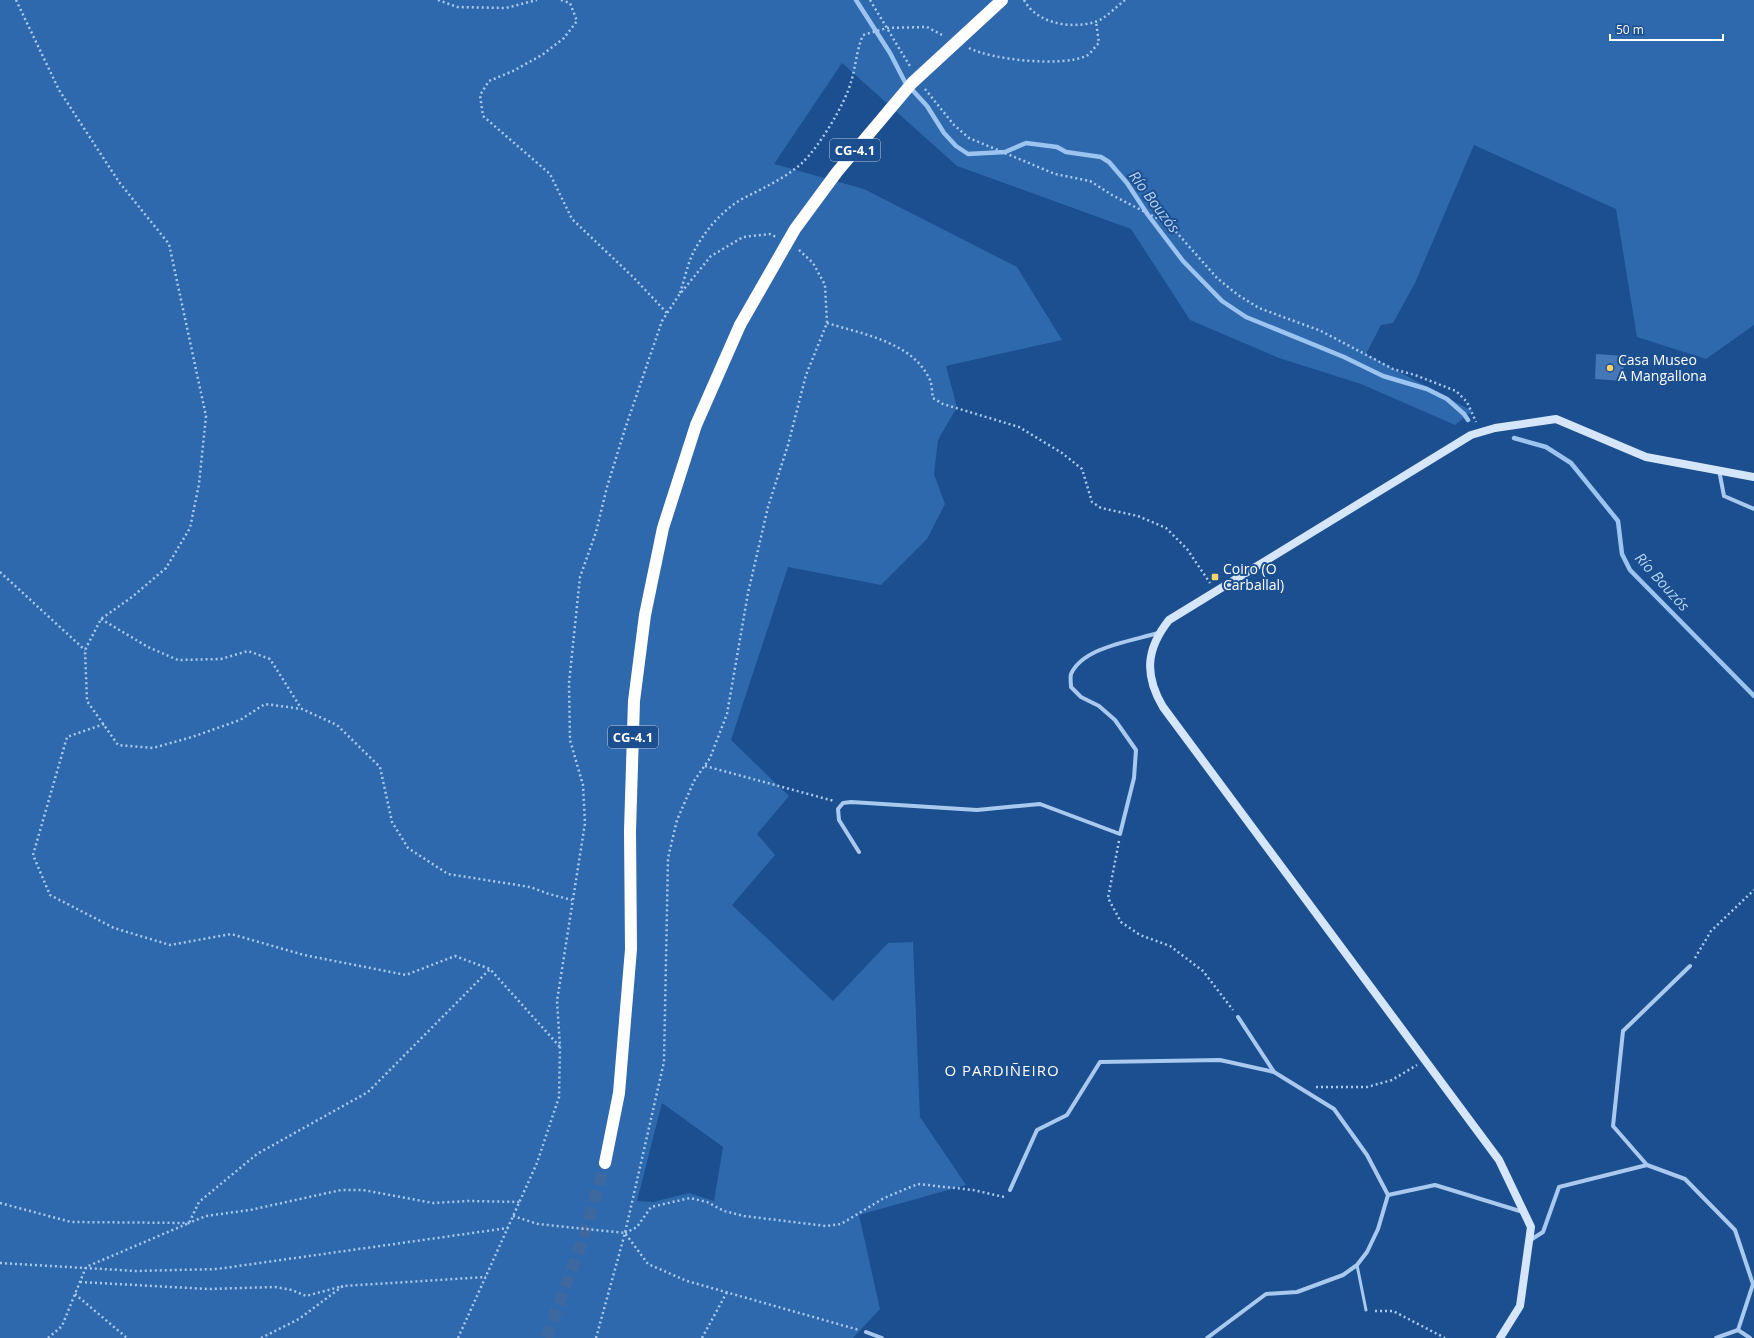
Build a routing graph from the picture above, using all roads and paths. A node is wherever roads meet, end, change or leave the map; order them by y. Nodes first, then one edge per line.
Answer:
1 (16, 0) edge
2 (438, 0) edge
3 (537, 0) edge
4 (561, 0) edge
5 (870, 0) edge
6 (1002, 0) edge
7 (1024, 0) edge
8 (1125, 0) edge
9 (570, 2) edge
10 (1096, 22) junction
11 (886, 28) junction
12 (948, 38) dead end
13 (962, 45) dead end
14 (913, 71) dead end
15 (922, 84) dead end
16 (782, 240) dead end
17 (794, 246) dead end
18 (680, 294) junction
19 (667, 313) junction
20 (827, 323) junction
21 (1480, 432) junction
22 (1719, 470) junction
23 (1754, 477) edge
24 (1754, 509) edge
25 (0, 572) edge
26 (1216, 591) junction
27 (101, 619) junction
28 (1158, 633) junction
29 (85, 650) junction
30 (302, 709) junction
31 (104, 724) junction
32 (705, 766) junction
33 (843, 803) junction
34 (1120, 834) junction
35 (859, 852) dead end
36 (1754, 890) edge
37 (572, 900) junction
38 (1690, 966) joint
39 (490, 969) junction
40 (1238, 1017) joint
41 (560, 1047) junction
42 (1408, 1070) dead end
43 (1274, 1072) junction
44 (1300, 1088) junction
45 (606, 1164) tunnel mouth
46 (1647, 1165) junction
47 (1010, 1190) joint
48 (1388, 1195) junction
49 (520, 1202) junction
50 (0, 1203) edge
51 (1524, 1212) junction
52 (513, 1216) junction
53 (189, 1223) junction
54 (508, 1228) junction
55 (625, 1233) junction
56 (1529, 1241) junction
57 (0, 1263) edge
58 (1357, 1265) junction
59 (86, 1267) junction
60 (486, 1278) junction
61 (80, 1282) junction
62 (343, 1286) junction
63 (727, 1292) junction
64 (75, 1294) junction
65 (1366, 1310) joint
66 (1738, 1330) junction
67 (866, 1332) joint
68 (48, 1338) edge
69 (127, 1338) edge
70 (261, 1338) edge
71 (458, 1338) edge
72 (596, 1338) edge
73 (702, 1338) edge
74 (882, 1338) edge
75 (1207, 1338) edge
76 (1445, 1338) edge
77 (1500, 1338) edge
78 (1716, 1338) edge
79 (1750, 1338) edge

1 - 27 path
2 - 3 path
4 - 9 path
5 - 11 path
6 - 45 highway, CG-4.1, bridge
7 - 10 path
8 - 10 path
9 - 19 path
10 - 13 path
11 - 12 path
11 - 14 path
11 - 18 path
15 - 21 path
16 - 18 path
17 - 20 path
18 - 19 path
19 - 37 path
20 - 26 path
20 - 32 path
21 - 22 street
21 - 26 street
22 - 23 street
22 - 24 street
25 - 29 path
26 - 28 street
27 - 29 path
27 - 30 path
28 - 34 street
28 - 51 street
29 - 31 path
30 - 31 path
30 - 37 path
31 - 39 path
32 - 33 path
32 - 55 path
33 - 34 street
33 - 35 street
34 - 40 path
36 - 38 path
37 - 41 path
38 - 46 street
39 - 41 path
39 - 53 path
40 - 43 street
41 - 49 path
42 - 44 path
43 - 44 street
43 - 47 street
44 - 48 street
46 - 56 street
46 - 66 street
47 - 55 path
48 - 51 street
48 - 58 street
49 - 52 path
49 - 53 path
50 - 53 path
51 - 56 street
52 - 54 path
52 - 55 path
53 - 59 path
54 - 59 path
54 - 60 path
55 - 63 path
55 - 72 path
56 - 77 street
57 - 59 path
58 - 65 lane
58 - 75 street
59 - 61 path
60 - 62 path
60 - 71 path
61 - 62 path
61 - 64 path
62 - 70 path
63 - 67 path
63 - 73 path
64 - 68 path
64 - 69 path
65 - 76 path
66 - 78 street
66 - 79 street
67 - 74 street

